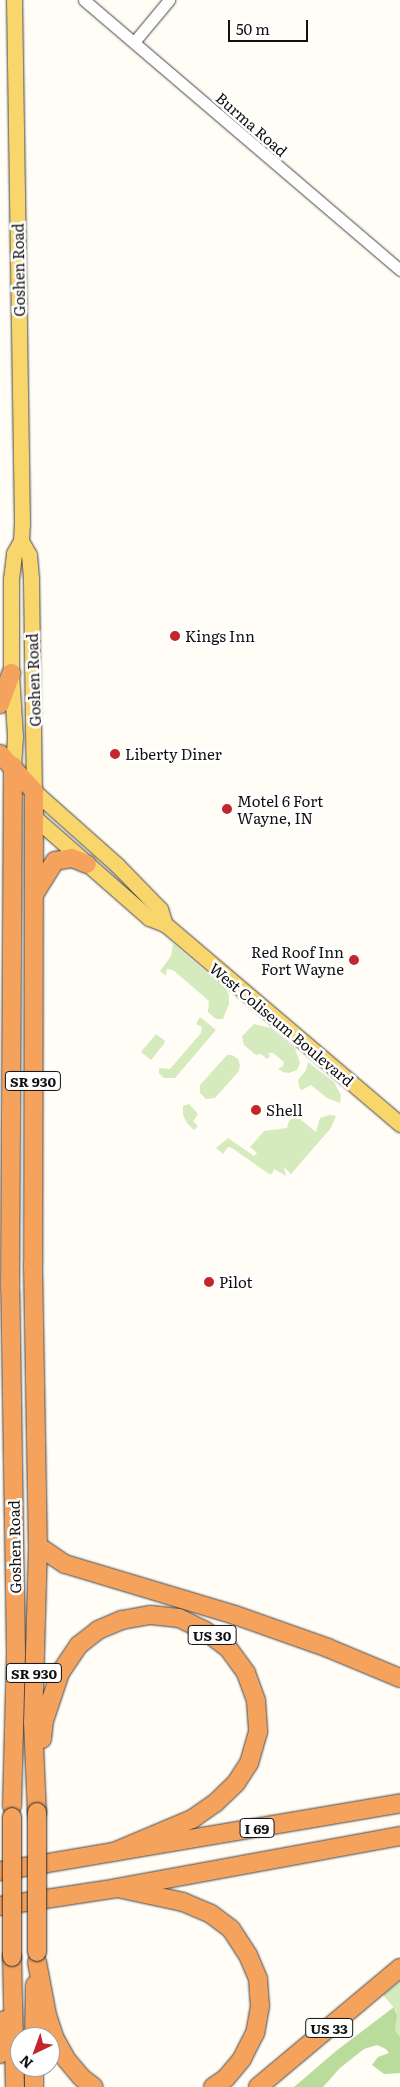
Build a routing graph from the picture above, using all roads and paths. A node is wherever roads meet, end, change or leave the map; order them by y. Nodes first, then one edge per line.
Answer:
1 (14, 0) edge
2 (84, 0) edge
3 (169, 0) edge
4 (134, 42) junction
5 (400, 270) edge
6 (21, 540) junction
7 (12, 673) junction
8 (0, 704) edge
9 (6, 760) edge
10 (6, 785) edge
11 (34, 791) junction
12 (34, 817) junction
13 (87, 864) junction
14 (33, 896) junction
15 (165, 924) junction
16 (0, 928) edge
17 (12, 1020) junction
18 (400, 1124) edge
19 (10, 1291) junction
20 (0, 1386) edge
21 (38, 1546) junction
22 (400, 1678) edge
23 (0, 1759) edge
24 (400, 1803) edge
25 (37, 1807) junction
26 (12, 1811) junction
27 (400, 1836) edge
28 (114, 1852) junction
29 (0, 1871) edge
30 (117, 1888) junction
31 (0, 1906) edge
32 (37, 1957) junction
33 (12, 1961) junction
34 (400, 1968) edge
35 (34, 2027) edge
36 (0, 2054) edge
37 (15, 2087) edge
38 (94, 2087) edge
39 (213, 2087) edge
40 (258, 2087) edge

1 - 6 main road, Goshen Road
2 - 4 street, Burma Road
3 - 4 street
4 - 5 street, Burma Road
6 - 7 main road, Goshen Road
6 - 11 main road, Goshen Road
7 - 8 highway
7 - 9 main road, Goshen Road
9 - 10 highway, Goshen Road
9 - 11 highway, West Coliseum Boulevard
10 - 12 highway, West Coliseum Boulevard
10 - 17 highway, Goshen Road
11 - 12 highway, SR 930
11 - 15 main road, West Coliseum Boulevard
12 - 13 main road, West Coliseum Boulevard
12 - 14 highway, SR 930
13 - 14 highway
13 - 15 main road, West Coliseum Boulevard
14 - 21 highway, SR 930
15 - 18 main road, West Coliseum Boulevard
16 - 17 highway, SR 930
17 - 19 highway, Goshen Road / SR 930
19 - 20 highway
19 - 26 highway, Goshen Road / SR 930
21 - 22 highway
21 - 25 highway, SR 930
23 - 26 highway
24 - 28 highway, I 69
25 - 28 highway, US 30
25 - 32 highway, US 30, bridge
26 - 33 highway, bridge
27 - 30 highway, I 69
28 - 29 highway, I 69
30 - 31 highway, I 69
30 - 39 highway
32 - 35 highway, US 30
32 - 38 highway
33 - 36 highway
33 - 37 highway
34 - 40 highway, US 33

